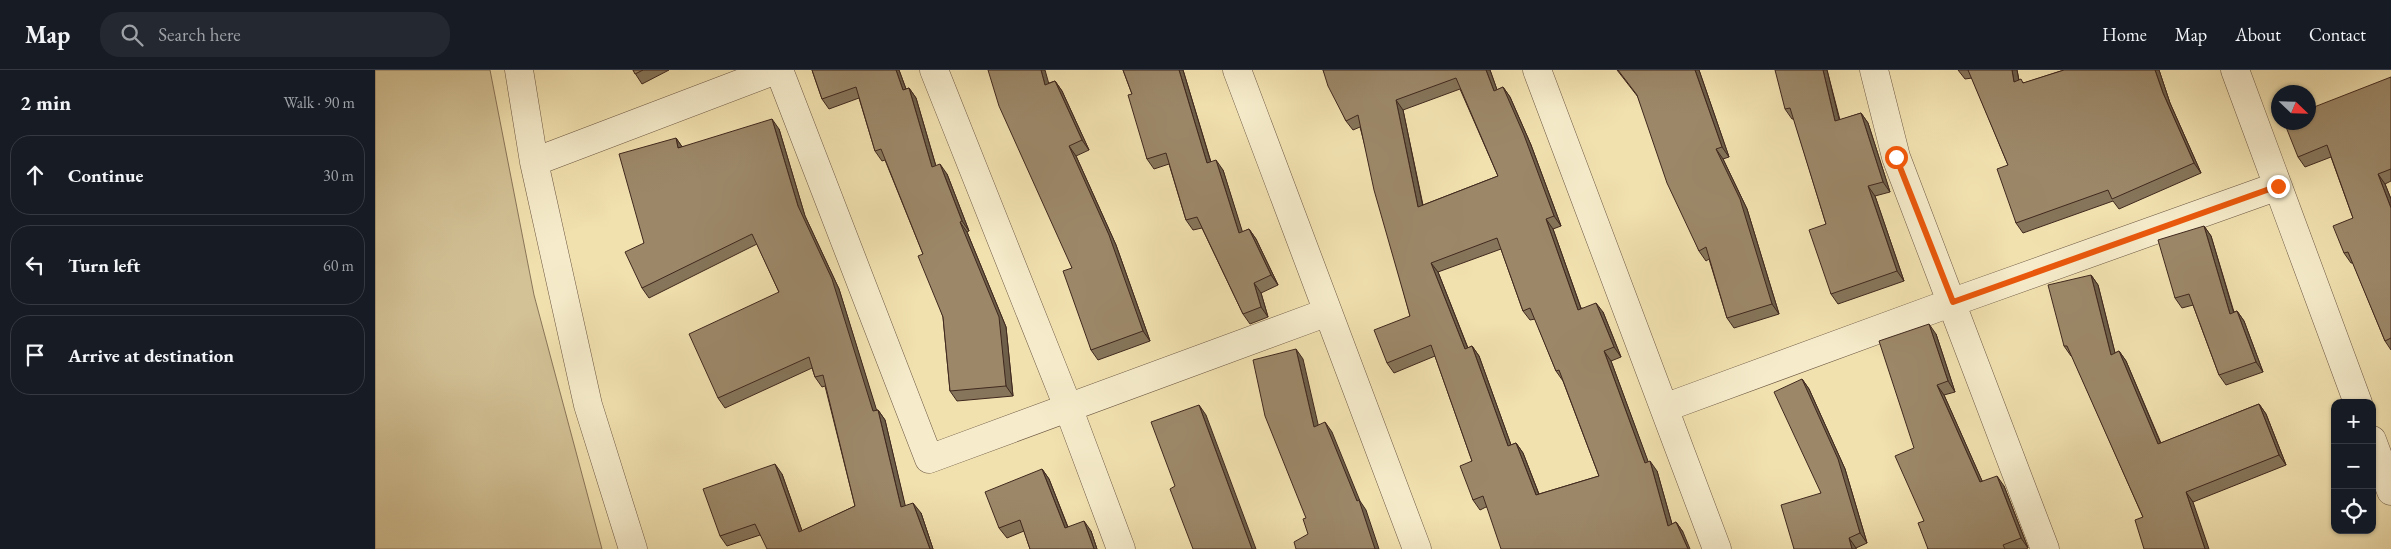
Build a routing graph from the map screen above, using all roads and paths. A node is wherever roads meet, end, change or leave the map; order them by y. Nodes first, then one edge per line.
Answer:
1 (519, 70) edge
2 (777, 70) edge
3 (934, 70) edge
4 (1237, 70) edge
5 (1537, 70) edge
6 (1874, 70) edge
7 (2235, 70) edge
8 (534, 162) junction
9 (2278, 186) junction
10 (1953, 302) junction
11 (1328, 312) junction
12 (2357, 399) edge
13 (1068, 407) junction
14 (1664, 408) junction
15 (2373, 444) edge
16 (2391, 491) edge
17 (633, 549) edge
18 (1121, 549) edge
19 (1417, 549) edge
20 (1717, 549) edge
21 (2045, 549) edge

1 - 8 street
2 - 8 street
2 - 13 street
3 - 13 street
4 - 11 street
5 - 14 street
6 - 10 street
7 - 9 street
8 - 17 street
9 - 10 street
9 - 12 street
10 - 14 street
10 - 21 street
11 - 13 street
11 - 19 street
13 - 18 street
14 - 20 street
15 - 16 street

